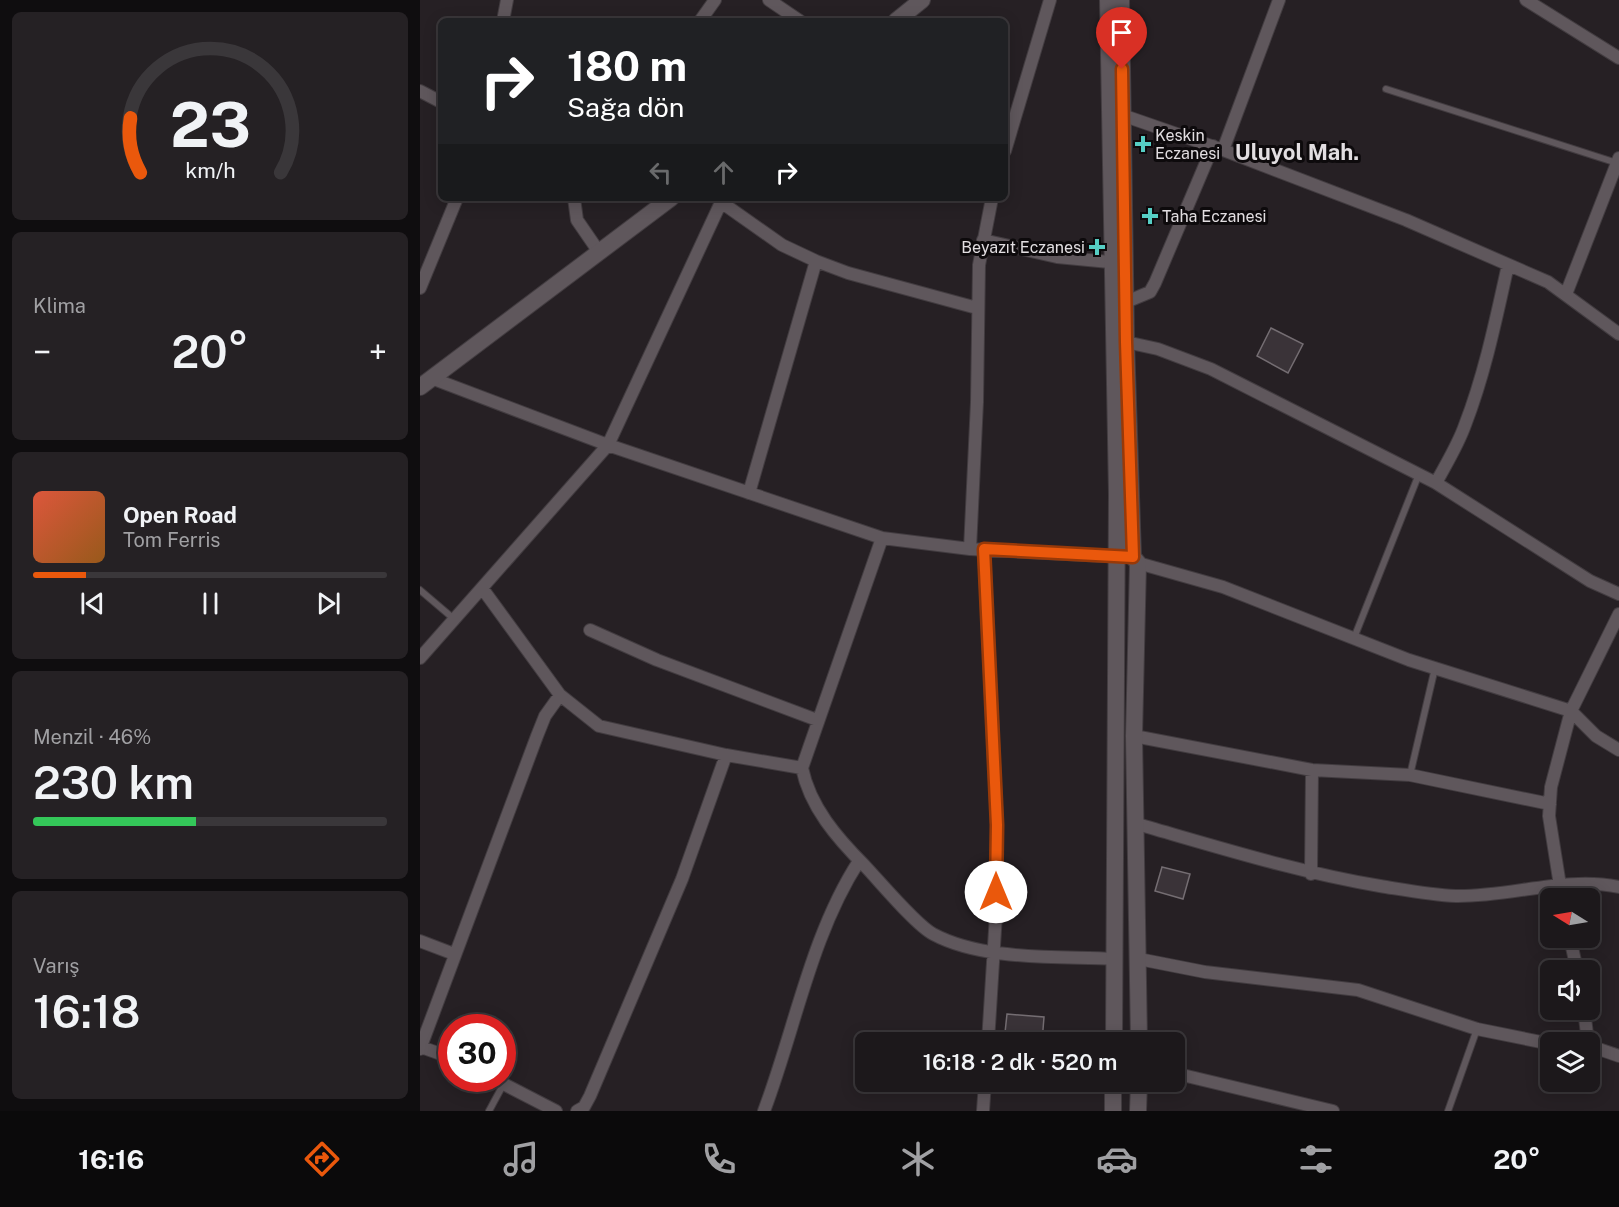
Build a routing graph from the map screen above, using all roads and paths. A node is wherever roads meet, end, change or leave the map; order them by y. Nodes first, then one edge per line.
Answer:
1 (507, 0) edge
2 (715, 0) edge
3 (769, 0) edge
4 (922, 0) edge
5 (1050, 0) edge
6 (1108, 0) edge
7 (1121, 0) edge
8 (1279, 0) edge
9 (1526, 0) edge
10 (504, 18) edge
11 (702, 18) edge
12 (796, 18) edge
13 (900, 18) edge
14 (1619, 58) edge
15 (1386, 89) dead end
16 (420, 91) edge
17 (438, 100) edge
18 (1122, 115) junction
19 (1008, 141) edge
20 (1218, 148) junction
21 (1618, 160) edge
22 (456, 201) edge
23 (574, 201) edge
24 (667, 201) edge
25 (722, 201) edge
26 (723, 201) edge
27 (991, 201) edge
28 (983, 240) junction
29 (599, 252) junction
30 (816, 261) junction
31 (1120, 263) junction
32 (1508, 265) junction
33 (420, 288) edge
34 (1566, 294) junction
35 (1126, 302) junction
36 (977, 308) junction
37 (1619, 334) edge
38 (1126, 342) junction
39 (426, 383) edge
40 (608, 445) junction
41 (1419, 474) junction
42 (1436, 483) junction
43 (749, 493) junction
44 (882, 538) junction
45 (970, 549) junction
46 (984, 549) junction
47 (1129, 559) junction
48 (482, 588) junction
49 (420, 590) edge
50 (1619, 594) edge
51 (1619, 614) edge
52 (454, 619) junction
53 (590, 630) dead end
54 (1353, 638) junction
55 (420, 658) edge
56 (1435, 668) junction
57 (560, 695) junction
58 (1571, 711) junction
59 (817, 720) junction
60 (1134, 736) junction
61 (1619, 750) edge
62 (726, 755) junction
63 (802, 768) junction
64 (1312, 770) junction
65 (1410, 775) junction
66 (1550, 804) junction
67 (1137, 825) junction
68 (859, 861) junction
69 (1311, 874) junction
70 (1619, 887) edge
71 (1559, 888) edge
72 (1577, 888) edge
73 (1540, 893) edge
74 (420, 941) edge
75 (994, 952) junction
76 (454, 954) junction
77 (1114, 958) junction
78 (1139, 959) junction
79 (1477, 1029) junction
80 (989, 1032) edge
81 (1114, 1032) edge
82 (1139, 1032) edge
83 (1540, 1042) edge
84 (421, 1048) edge
85 (1600, 1048) edge
86 (438, 1053) edge
87 (1619, 1056) edge
88 (1185, 1076) edge
89 (516, 1091) edge
90 (499, 1092) edge
91 (985, 1092) edge
92 (1113, 1092) edge
93 (1139, 1092) edge
94 (489, 1111) edge
95 (556, 1111) edge
96 (577, 1111) edge
97 (764, 1111) edge
98 (983, 1111) edge
99 (1113, 1111) edge
100 (1138, 1111) edge
101 (1333, 1111) edge
102 (1448, 1111) edge

1 - 10 street
2 - 11 street
3 - 12 street
4 - 13 main road
5 - 19 street
6 - 31 main road
7 - 18 main road
8 - 20 street
9 - 14 street
15 - 21 lane
16 - 17 street
18 - 20 street
18 - 31 main road
20 - 32 street
20 - 35 street
21 - 34 street
22 - 33 street
23 - 29 street
24 - 29 main road
25 - 40 street
26 - 30 street
27 - 28 street
28 - 31 street
28 - 36 street
29 - 39 main road
30 - 36 street
30 - 43 street
31 - 35 main road
31 - 47 main road
32 - 34 street
32 - 42 street
34 - 37 street
35 - 38 main road
36 - 45 street
38 - 41 street
38 - 47 main road
39 - 40 street
40 - 43 street
40 - 48 street
41 - 42 street
41 - 54 lane
42 - 50 street
43 - 44 street
44 - 45 street
44 - 59 street
45 - 46 street
46 - 47 street
46 - 75 street
47 - 54 street
47 - 60 main road
47 - 77 main road
48 - 52 street
48 - 57 street
49 - 52 lane
51 - 58 street
52 - 55 street
53 - 59 street
54 - 56 street
56 - 58 street
56 - 65 lane
57 - 62 street
57 - 76 street
58 - 61 street
58 - 66 street
59 - 63 street
60 - 64 street
60 - 67 main road
62 - 63 street
62 - 96 street
63 - 68 street
64 - 65 street
64 - 69 street
65 - 66 street
66 - 71 street
67 - 69 street
67 - 78 main road
68 - 75 street
68 - 97 street
69 - 73 street
70 - 72 street
74 - 76 street
75 - 77 street
75 - 80 street
76 - 84 street
77 - 81 main road
78 - 79 street
78 - 82 main road
79 - 83 street
79 - 102 lane
84 - 86 street
85 - 87 street
88 - 101 street
89 - 95 street
90 - 94 lane
91 - 98 street
92 - 99 main road
93 - 100 main road

